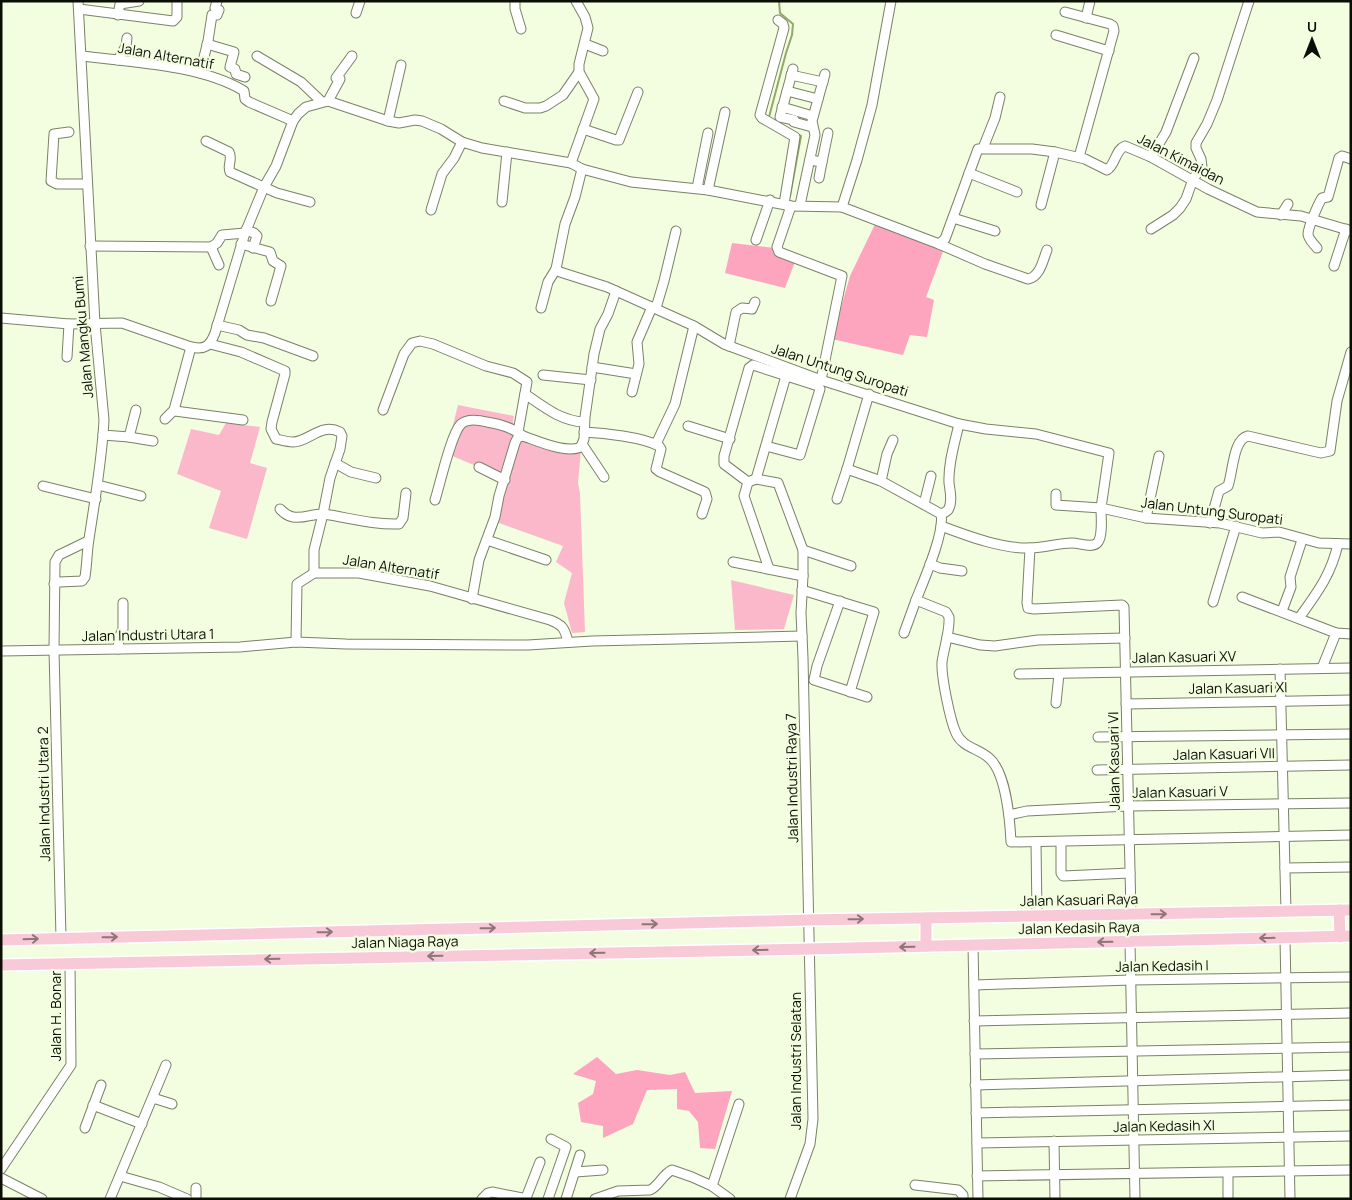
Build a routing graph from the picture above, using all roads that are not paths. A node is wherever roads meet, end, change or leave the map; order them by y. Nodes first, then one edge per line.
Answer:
1 (139, 1) edge
2 (177, 1) edge
3 (218, 1) edge
4 (360, 1) edge
5 (515, 1) edge
6 (576, 1) edge
7 (891, 1) edge
8 (1090, 1) edge
9 (1249, 1) edge
10 (78, 5) edge
11 (1064, 12) dead end
12 (356, 13) dead end
13 (118, 15) junction
14 (1086, 18) junction
15 (778, 20) dead end
16 (521, 29) dead end
17 (1056, 35) dead end
18 (127, 38) dead end
19 (207, 44) junction
20 (585, 44) junction
21 (603, 50) dead end
22 (1109, 51) junction
23 (82, 56) junction
24 (257, 56) dead end
25 (352, 56) dead end
26 (1194, 58) dead end
27 (118, 60) junction
28 (401, 66) dead end
29 (579, 72) junction
30 (200, 73) junction
31 (245, 78) dead end
32 (787, 91) junction
33 (638, 92) dead end
34 (1000, 96) dead end
35 (818, 99) junction
36 (504, 101) dead end
37 (325, 102) junction
38 (725, 112) dead end
39 (780, 116) junction
40 (814, 116) junction
41 (293, 121) junction
42 (388, 121) junction
43 (812, 127) junction
44 (583, 129) junction
45 (69, 132) dead end
46 (708, 133) dead end
47 (828, 133) dead end
48 (206, 141) dead end
49 (462, 142) junction
50 (983, 148) junction
51 (507, 152) junction
52 (1055, 152) junction
53 (1079, 157) junction
54 (1151, 157) junction
55 (1351, 159) edge
56 (810, 160) junction
57 (822, 162) junction
58 (571, 163) junction
59 (582, 170) junction
60 (969, 173) junction
61 (819, 178) dead end
62 (1193, 179) junction
63 (87, 184) junction
64 (264, 187) junction
65 (697, 188) junction
66 (708, 190) junction
67 (1017, 192) dead end
68 (770, 200) junction
69 (310, 202) dead end
70 (502, 202) dead end
71 (1288, 204) dead end
72 (787, 205) junction
73 (800, 205) junction
74 (1041, 205) dead end
75 (842, 207) junction
76 (431, 210) dead end
77 (1281, 215) junction
78 (954, 218) junction
79 (1313, 220) junction
80 (1151, 229) dead end
81 (1348, 230) edge
82 (245, 231) junction
83 (676, 231) dead end
84 (995, 231) dead end
85 (756, 240) dead end
86 (241, 244) junction
87 (939, 244) junction
88 (90, 246) junction
89 (210, 247) junction
90 (253, 248) junction
91 (1317, 248) dead end
92 (1047, 250) dead end
93 (219, 265) dead end
94 (1334, 266) dead end
95 (556, 269) junction
96 (616, 291) junction
97 (271, 301) dead end
98 (755, 302) dead end
99 (541, 308) dead end
100 (654, 308) junction
101 (1, 318) edge
102 (68, 324) junction
103 (94, 324) junction
104 (217, 325) junction
105 (694, 326) junction
106 (210, 344) junction
107 (729, 346) junction
108 (191, 347) junction
109 (1351, 352) edge
110 (313, 356) dead end
111 (67, 357) dead end
112 (592, 367) junction
113 (636, 374) junction
114 (543, 375) dead end
115 (786, 376) junction
116 (590, 380) junction
117 (821, 380) junction
118 (632, 392) dead end
119 (525, 394) junction
120 (869, 394) junction
121 (136, 410) dead end
122 (174, 410) junction
123 (383, 410) dead end
124 (165, 419) dead end
125 (243, 420) dead end
126 (584, 422) junction
127 (959, 424) junction
128 (688, 426) dead end
129 (584, 432) junction
130 (521, 434) junction
131 (103, 435) junction
132 (129, 436) junction
133 (730, 439) junction
134 (893, 440) dead end
135 (153, 441) dead end
136 (582, 444) junction
137 (656, 444) junction
138 (766, 446) junction
139 (1159, 456) dead end
140 (334, 463) junction
141 (479, 468) dead end
142 (847, 469) junction
143 (931, 476) dead end
144 (604, 477) dead end
145 (376, 478) dead end
146 (505, 480) junction
147 (752, 480) junction
148 (881, 481) junction
149 (98, 485) junction
150 (43, 486) dead end
151 (406, 493) dead end
152 (1056, 494) dead end
153 (141, 496) dead end
154 (96, 499) junction
155 (837, 499) dead end
156 (435, 500) dead end
157 (924, 504) junction
158 (1101, 508) junction
159 (280, 509) dead end
160 (323, 514) junction
161 (702, 514) dead end
162 (941, 514) junction
163 (1146, 518) junction
164 (1210, 523) junction
165 (941, 526) junction
166 (1236, 526) junction
167 (487, 540) junction
168 (1302, 540) junction
169 (88, 541) junction
170 (1338, 544) junction
171 (1351, 544) edge
172 (1030, 548) junction
173 (803, 550) junction
174 (546, 560) dead end
175 (733, 562) dead end
176 (930, 564) junction
177 (850, 566) dead end
178 (769, 569) junction
179 (962, 571) dead end
180 (314, 573) junction
181 (803, 576) junction
182 (54, 584) junction
183 (802, 590) junction
184 (1242, 597) dead end
185 (472, 599) junction
186 (916, 600) junction
187 (840, 601) junction
188 (1213, 602) dead end
189 (123, 603) dead end
190 (1282, 611) junction
191 (1299, 618) junction
192 (904, 633) dead end
193 (1336, 633) junction
194 (1351, 634) edge
195 (802, 636) junction
196 (947, 637) junction
197 (1125, 638) junction
198 (296, 642) junction
199 (568, 642) junction
200 (118, 649) junction
201 (54, 650) junction
202 (1, 651) edge
203 (1322, 668) junction
204 (1351, 668) edge
205 (1280, 669) junction
206 (1125, 672) junction
207 (1018, 674) dead end
208 (1059, 674) junction
209 (850, 692) junction
210 (867, 697) dead end
211 (1351, 700) edge
212 (1281, 701) junction
213 (1056, 703) dead end
214 (1126, 704) junction
215 (1351, 734) edge
216 (1282, 735) junction
217 (1098, 737) dead end
218 (1127, 737) junction
219 (1351, 765) edge
220 (1283, 766) junction
221 (1097, 770) dead end
222 (1128, 770) junction
223 (1351, 804) edge
224 (1284, 805) junction
225 (1128, 806) junction
226 (1009, 815) junction
227 (1351, 835) edge
228 (1284, 836) junction
229 (1129, 840) junction
230 (1036, 842) junction
231 (1060, 842) junction
232 (1351, 867) edge
233 (1285, 868) junction
234 (1130, 873) junction
235 (1345, 910) edge
236 (1286, 912) junction
237 (1131, 914) junction
238 (1037, 916) junction
239 (926, 918) junction
240 (808, 920) junction
241 (1345, 936) edge
242 (61, 938) junction
243 (1285, 938) junction
244 (1, 940) edge
245 (1130, 942) junction
246 (973, 945) junction
247 (926, 946) junction
248 (809, 949) junction
249 (70, 963) junction
250 (1, 964) edge
251 (1351, 977) edge
252 (1286, 978) junction
253 (1131, 980) junction
254 (974, 985) junction
255 (1351, 1013) edge
256 (1287, 1014) junction
257 (1132, 1018) junction
258 (974, 1022) junction
259 (1351, 1046) edge
260 (1287, 1048) junction
261 (1132, 1051) junction
262 (975, 1054) junction
263 (166, 1066) dead end
264 (1351, 1075) edge
265 (1288, 1076) junction
266 (1133, 1080) junction
267 (100, 1085) dead end
268 (976, 1085) junction
269 (153, 1098) junction
270 (172, 1104) dead end
271 (739, 1104) dead end
272 (94, 1105) junction
273 (1351, 1106) edge
274 (1288, 1107) junction
275 (1133, 1110) junction
276 (976, 1114) junction
277 (142, 1124) junction
278 (85, 1128) dead end
279 (1351, 1136) edge
280 (551, 1138) dead end
281 (1289, 1138) junction
282 (1134, 1140) junction
283 (1054, 1141) junction
284 (977, 1143) junction
285 (580, 1155) dead end
286 (540, 1162) dead end
287 (1, 1169) edge
288 (603, 1170) dead end
289 (1351, 1170) edge
290 (1290, 1171) junction
291 (575, 1172) junction
292 (1228, 1172) junction
293 (1134, 1173) junction
294 (1054, 1174) junction
295 (120, 1176) junction
296 (977, 1176) junction
297 (1, 1178) edge
298 (915, 1184) dead end
299 (712, 1186) junction
300 (196, 1188) dead end
301 (599, 1198) edge
302 (42, 1199) edge
303 (110, 1199) edge
304 (187, 1199) edge
305 (196, 1199) edge
306 (482, 1199) edge
307 (527, 1199) edge
308 (548, 1199) edge
309 (566, 1199) edge
310 (730, 1199) edge
311 (790, 1199) edge
312 (963, 1199) edge
313 (978, 1199) edge
314 (1055, 1199) edge
315 (1135, 1199) edge
316 (1228, 1199) edge
317 (1290, 1199) edge

1 - 13 street
2 - 13 street
3 - 19 street
4 - 12 street
5 - 16 street
6 - 20 street
7 - 75 street
8 - 14 street
9 - 62 street
10 - 13 street
10 - 23 street, Jalan Mangku Bumi
11 - 14 street
14 - 22 street
15 - 72 street
17 - 22 street
18 - 27 street
19 - 30 street
19 - 31 street
20 - 21 street
20 - 29 street
22 - 53 street
23 - 27 street, Jalan Alternatif
23 - 63 street, Jalan Mangku Bumi
24 - 37 street
25 - 37 street
26 - 54 street
27 - 30 street, Jalan Alternatif
28 - 42 street
29 - 36 street
29 - 44 street
30 - 41 street, Jalan Alternatif
32 - 35 street
32 - 35 street
32 - 39 street
33 - 44 street
34 - 50 street
35 - 40 street
37 - 41 street
37 - 42 street
38 - 66 street
39 - 40 street
39 - 43 street
40 - 43 street
41 - 64 street
42 - 49 street
43 - 56 street
44 - 58 street
45 - 63 street
46 - 65 street
47 - 57 street
48 - 64 street
49 - 51 street
49 - 76 street
50 - 52 street, Jalan Kimaidan
50 - 60 street
51 - 58 street
51 - 70 street
52 - 53 street, Jalan Kimaidan
52 - 74 street
53 - 54 street, Jalan Kimaidan
54 - 62 street, Jalan Kimaidan
55 - 79 street
56 - 57 street
56 - 73 street
57 - 61 street
58 - 59 street
59 - 65 street
59 - 95 street
60 - 67 street
60 - 78 street
62 - 77 street, Jalan Kimaidan
62 - 80 street
63 - 88 street, Jalan Mangku Bumi
64 - 69 street
64 - 82 street
65 - 66 street
66 - 68 street
68 - 72 street
68 - 85 street
71 - 77 street
72 - 73 street
72 - 117 street
73 - 75 street
75 - 87 street
77 - 79 street, Jalan Kimaidan
78 - 84 street
78 - 87 street
79 - 81 street, Jalan Kimaidan
79 - 91 street
81 - 94 street
82 - 86 street
82 - 89 street
82 - 90 street
83 - 100 street
86 - 90 street
86 - 104 street
87 - 92 street
88 - 89 street
88 - 103 street, Jalan Mangku Bumi
89 - 93 street
90 - 97 street
95 - 96 street, Jalan Untung Suropati
95 - 99 street
96 - 100 street, Jalan Untung Suropati
96 - 112 street
98 - 107 street
100 - 105 street, Jalan Untung Suropati
100 - 113 street
101 - 102 street
102 - 103 street
102 - 111 street
103 - 108 street
103 - 131 street, Jalan Mangku Bumi
104 - 106 street
104 - 110 street
105 - 107 street, Jalan Untung Suropati
105 - 137 street
106 - 108 street
106 - 140 street
107 - 117 street, Jalan Untung Suropati
108 - 122 street
109 - 164 street
112 - 113 street
112 - 116 street
113 - 118 street
114 - 116 street
115 - 133 street
115 - 138 street
115 - 138 street
116 - 126 street
117 - 120 street, Jalan Untung Suropati
119 - 123 street
119 - 126 street
119 - 130 street
120 - 127 street, Jalan Untung Suropati
120 - 142 street
121 - 132 street
122 - 124 street
122 - 125 street
126 - 129 street
127 - 158 street, Jalan Untung Suropati
127 - 162 street
128 - 133 street
129 - 136 street
129 - 137 street
130 - 136 street
130 - 146 street
130 - 156 street
131 - 132 street
131 - 149 street, Jalan Mangku Bumi
132 - 135 street
133 - 147 street
134 - 148 street
136 - 144 street
137 - 161 street
138 - 147 street
139 - 163 street
140 - 145 street
140 - 160 street
141 - 146 street
142 - 148 street
142 - 155 street
143 - 157 street
146 - 167 street
147 - 173 street
147 - 178 street
148 - 157 street
149 - 153 street
149 - 154 street, Jalan Mangku Bumi
150 - 154 street
151 - 160 street
152 - 158 street
154 - 169 street, Jalan Mangku Bumi
157 - 162 street
158 - 163 street, Jalan Untung Suropati
158 - 172 street
159 - 160 street
160 - 180 street
162 - 165 street
163 - 164 street, Jalan Untung Suropati
164 - 166 street, Jalan Untung Suropati
165 - 172 street
165 - 176 street
166 - 168 street, Jalan Untung Suropati
166 - 188 street
167 - 174 street
167 - 185 street
168 - 170 street, Jalan Untung Suropati
168 - 190 street
169 - 182 street
169 - 182 street, Jalan Mangku Bumi
170 - 171 street, Jalan Untung Suropati
170 - 191 street
172 - 197 street, Jalan Kasuari VI
173 - 177 street
173 - 181 street, Jalan Industri Raya 7
175 - 178 street
176 - 179 street
176 - 186 street
178 - 181 street
180 - 185 street, Jalan Alternatif
180 - 198 street
181 - 183 street, Jalan Industri Raya 7
182 - 201 street
183 - 187 street
183 - 195 street, Jalan Industri Raya 7
184 - 190 street
185 - 199 street, Jalan Alternatif
186 - 192 street
186 - 196 street
187 - 209 street
187 - 209 street
189 - 200 street
190 - 191 street
191 - 193 street
193 - 194 street
193 - 203 street
195 - 199 street
195 - 240 street, Jalan Industri Raya 7
196 - 197 street
196 - 226 street
197 - 206 street, Jalan Kasuari VI
198 - 199 street
198 - 200 street, Jalan Industri Utara 1
200 - 201 street, Jalan Industri Utara 1
201 - 202 street, Jalan Industri Utara 1
201 - 242 street, Jalan Industri Utara 2
203 - 204 street, Jalan Kasuari XV
203 - 205 street, Jalan Kasuari XV
205 - 206 street, Jalan Kasuari XV
205 - 212 street
206 - 208 street, Jalan Kasuari XV
206 - 214 street, Jalan Kasuari VI
207 - 208 street, Jalan Kasuari XV
208 - 213 street
209 - 210 street
211 - 212 street, Jalan Kasuari XI
212 - 214 street, Jalan Kasuari XI
212 - 216 street
214 - 218 street, Jalan Kasuari VI
215 - 216 street
216 - 218 street
216 - 220 street
217 - 218 street
218 - 222 street, Jalan Kasuari VI
219 - 220 street, Jalan Kasuari VII
220 - 222 street, Jalan Kasuari VII
220 - 224 street
221 - 222 street, Jalan Kasuari VII
222 - 225 street, Jalan Kasuari VI
223 - 224 street, Jalan Kasuari V
224 - 225 street, Jalan Kasuari V
224 - 228 street
225 - 226 street, Jalan Kasuari V
225 - 229 street, Jalan Kasuari VI
226 - 230 street
227 - 228 street
228 - 229 street
228 - 233 street
229 - 231 street
229 - 234 street, Jalan Kasuari VI
230 - 231 street
230 - 238 street
231 - 234 street
232 - 233 street
233 - 236 street
234 - 237 street, Jalan Kasuari VI
235 - 236 main road, Jalan Kasuari Raya
235 - 241 main road
237 -> 236 main road, Jalan Kasuari Raya
237 - 238 main road, Jalan Kasuari Raya
238 - 239 main road, Jalan Kasuari Raya
240 -> 239 main road, Jalan Kasuari Raya
239 - 247 main road
242 -> 240 main road, Jalan Niaga Raya
240 - 248 street, Jalan Industri Raya 7
241 - 243 main road, Jalan Kedasih Raya
244 -> 242 main road, Jalan Niaga Raya
243 -> 245 main road, Jalan Kedasih Raya
243 - 252 street
245 -> 246 main road, Jalan Kedasih Raya
245 - 253 street
246 - 247 main road, Jalan Kedasih Raya
246 - 254 street
247 -> 248 main road, Jalan Kedasih Raya
248 -> 249 main road, Jalan Niaga Raya
248 - 311 street, Jalan Industri Selatan
249 - 250 main road, Jalan Niaga Raya
249 - 287 street, Jalan H. Bonar
251 - 252 street, Jalan Kedasih I
252 - 253 street, Jalan Kedasih I
252 - 256 street
253 - 254 street, Jalan Kedasih I
253 - 257 street
254 - 258 street
255 - 256 street
256 - 257 street
256 - 260 street
257 - 258 street
257 - 261 street
258 - 262 street
259 - 260 street
260 - 261 street
260 - 265 street
261 - 262 street
261 - 266 street
262 - 268 street
263 - 269 street
264 - 265 street
265 - 266 street
265 - 274 street
266 - 268 street
266 - 275 street
267 - 272 street
268 - 276 street
269 - 270 street
269 - 277 street
271 - 299 street
272 - 277 street
272 - 278 street
273 - 274 street
274 - 275 street
274 - 281 street
275 - 276 street
275 - 282 street
276 - 284 street
277 - 295 street
279 - 281 street, Jalan Kedasih XI
280 - 308 street
281 - 282 street, Jalan Kedasih XI
281 - 290 street
282 - 283 street, Jalan Kedasih XI
282 - 293 street
283 - 284 street, Jalan Kedasih XI
283 - 294 street
284 - 296 street
285 - 291 street
286 - 307 street
288 - 291 street
289 - 290 street
290 - 292 street
290 - 317 street
291 - 309 street
292 - 293 street
292 - 316 street
293 - 294 street
293 - 315 street
294 - 296 street
294 - 314 street
295 - 303 street
295 - 304 street
296 - 313 street
297 - 302 street
298 - 312 street
299 - 301 street
299 - 310 street
300 - 305 street
306 - 307 street

